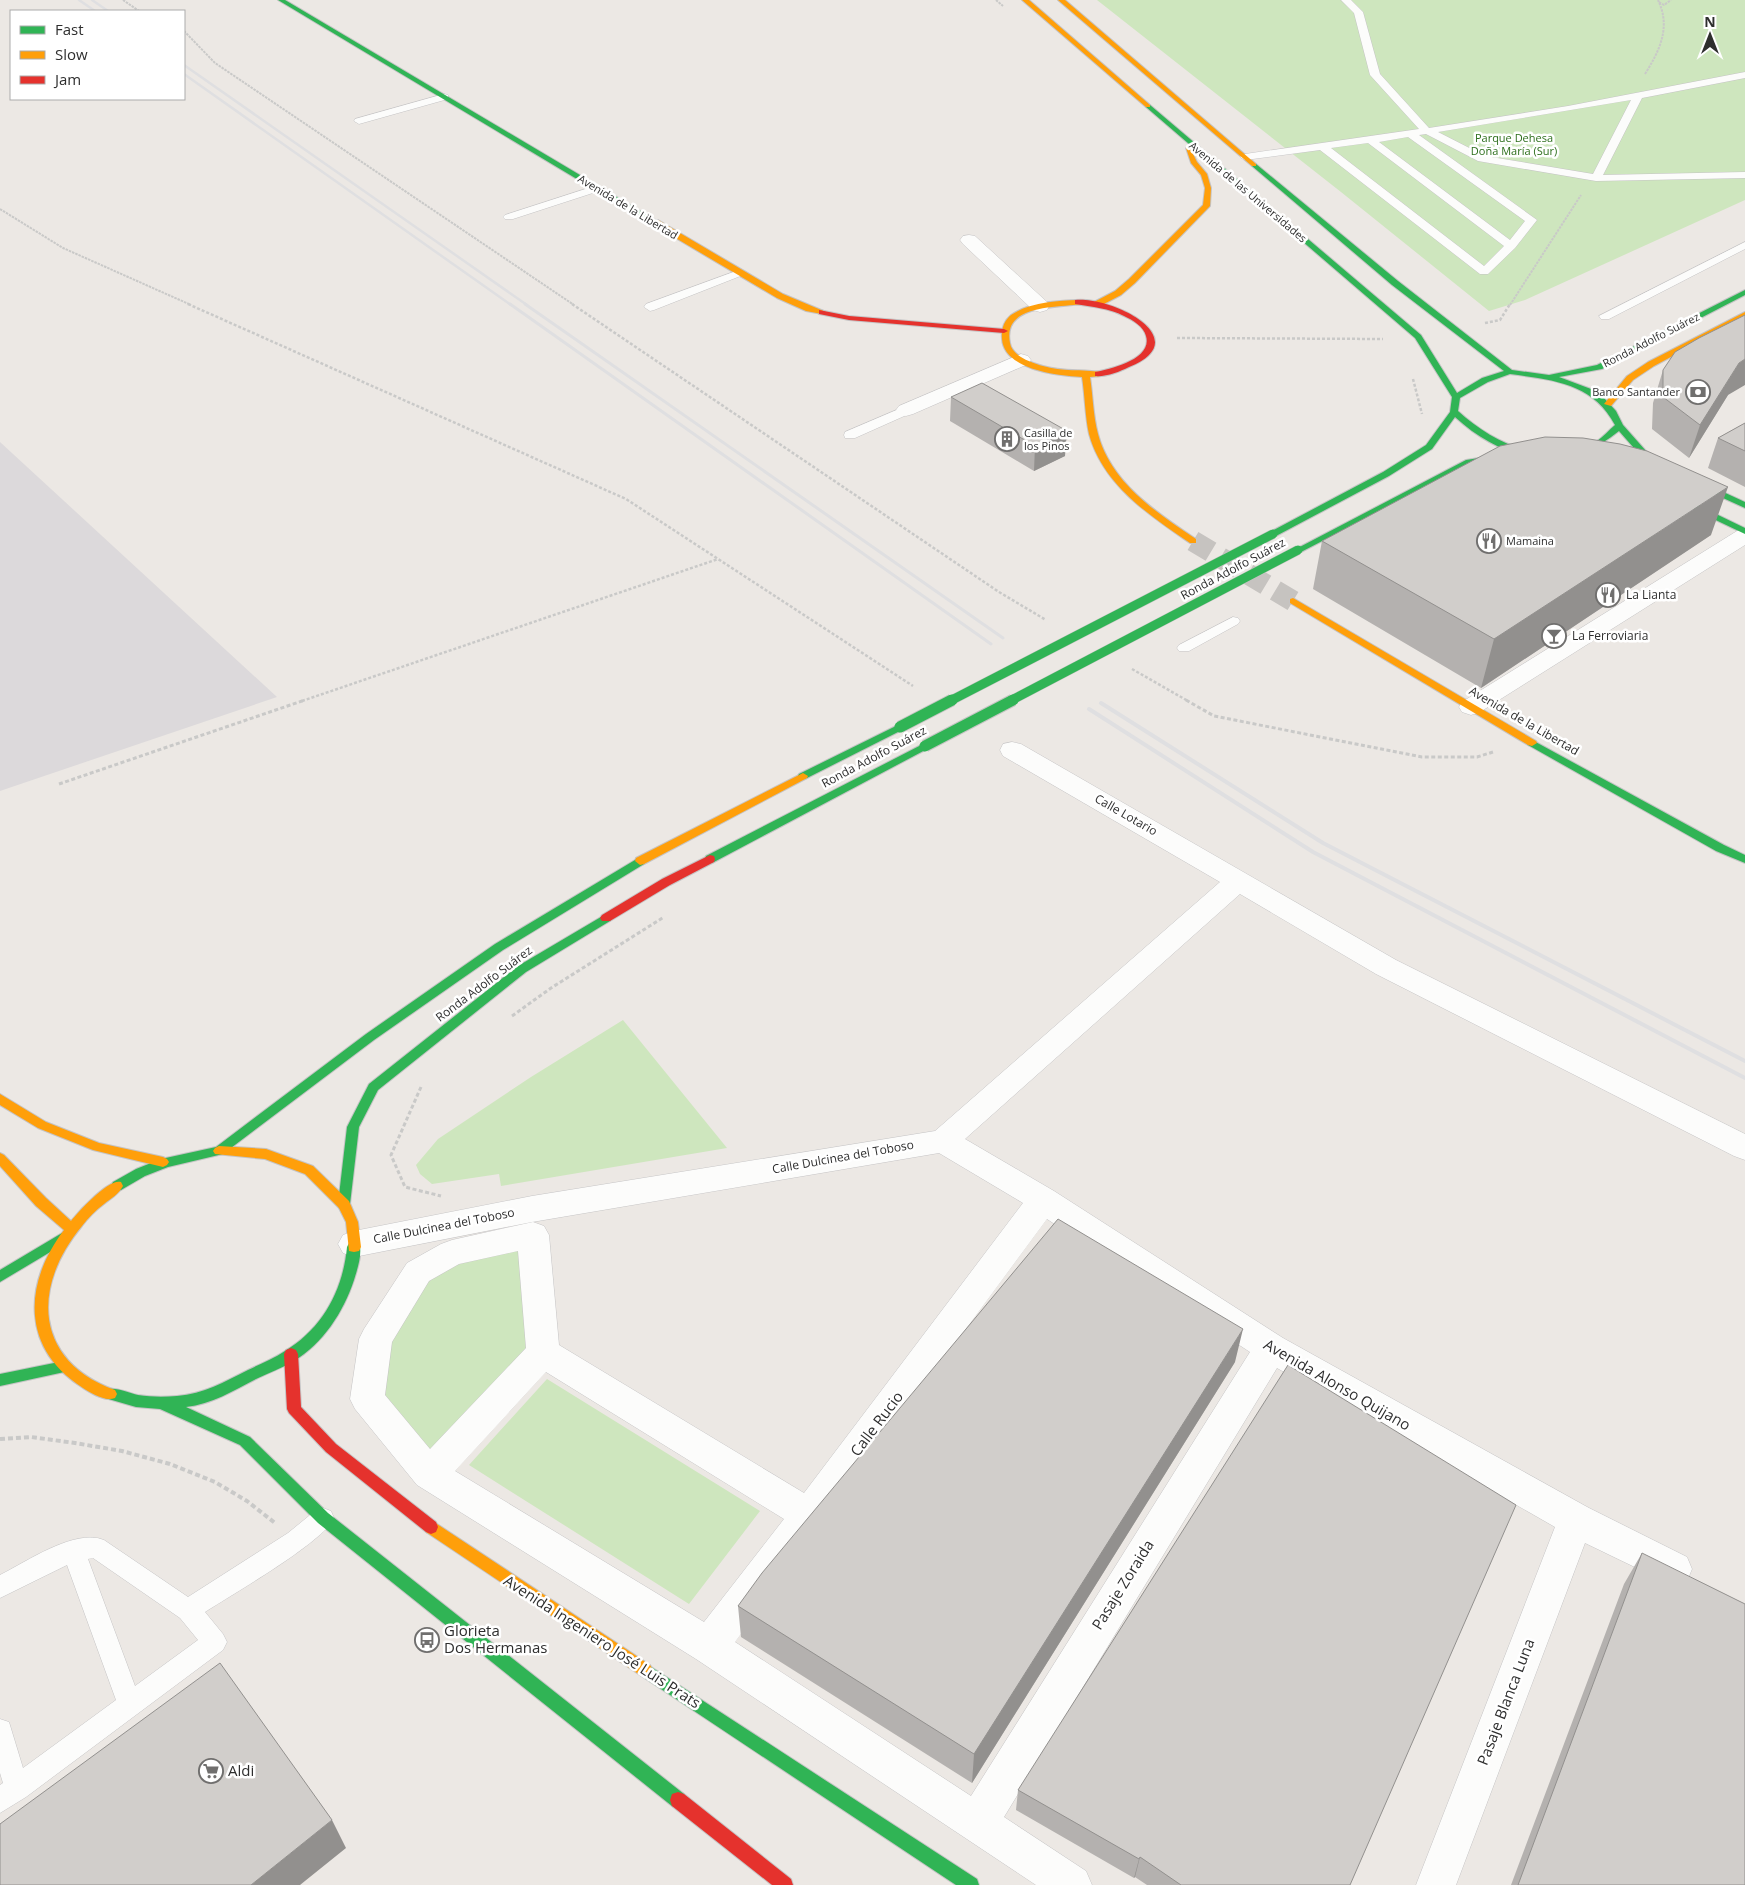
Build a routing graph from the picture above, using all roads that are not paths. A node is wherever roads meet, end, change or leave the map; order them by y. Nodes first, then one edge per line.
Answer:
1 (281, 0) edge
2 (1025, 0) edge
3 (1060, 0) edge
4 (1346, 0) edge
5 (1745, 75) edge
6 (1639, 94) junction
7 (444, 96) junction
8 (359, 122) dead end
9 (1425, 130) junction
10 (1409, 133) junction
11 (1183, 138) junction
12 (1370, 140) junction
13 (1321, 146) junction
14 (1245, 157) junction
15 (1745, 174) edge
16 (1596, 178) junction
17 (598, 188) junction
18 (509, 218) dead end
19 (969, 240) dead end
20 (1745, 245) edge
21 (1511, 246) junction
22 (739, 273) junction
23 (1745, 292) edge
24 (1097, 304) junction
25 (1040, 306) junction
26 (650, 307) dead end
27 (1745, 314) edge
28 (1604, 316) dead end
29 (1004, 331) junction
30 (1020, 360) junction
31 (1510, 372) junction
32 (1086, 374) junction
33 (1552, 376) junction
34 (1456, 397) junction
35 (1608, 404) junction
36 (906, 410) joint
37 (1454, 412) junction
38 (1618, 426) junction
39 (850, 435) dead end
40 (1528, 453) junction
41 (1566, 456) junction
42 (1585, 462) edge
43 (1675, 497) edge
44 (1745, 504) edge
45 (1745, 531) edge
46 (1745, 536) edge
47 (1193, 541) tunnel mouth
48 (1292, 600) tunnel mouth
49 (1233, 621) dead end
50 (1184, 648) dead end
51 (1471, 707) junction
52 (1012, 750) dead end
53 (1745, 859) edge
54 (1239, 880) junction
55 (0, 1099) edge
56 (943, 1141) junction
57 (1745, 1148) edge
58 (219, 1151) junction
59 (0, 1158) edge
60 (164, 1162) junction
61 (1043, 1200) junction
62 (344, 1204) junction
63 (70, 1228) junction
64 (62, 1238) junction
65 (354, 1244) junction
66 (0, 1277) edge
67 (1271, 1348) junction
68 (543, 1353) junction
69 (291, 1354) junction
70 (64, 1367) junction
71 (0, 1380) edge
72 (162, 1403) junction
73 (429, 1474) junction
74 (809, 1515) junction
75 (323, 1518) junction
76 (1576, 1520) junction
77 (73, 1550) junction
78 (1701, 1582) edge
79 (0, 1588) edge
80 (188, 1610) junction
81 (709, 1646) junction
82 (130, 1705) junction
83 (0, 1732) edge
84 (9, 1794) edge
85 (977, 1823) junction
86 (762, 1875) edge
87 (785, 1885) edge
88 (971, 1885) edge
89 (1072, 1885) edge
90 (1436, 1885) edge

1 - 7 main road, Avenida de la Libertad
2 - 11 main road, Avenida de las Universidades
3 - 14 main road, Avenida de las Universidades
4 - 9 lane
5 - 6 lane
6 - 9 lane
6 - 16 lane
7 - 8 lane
7 - 17 main road, Avenida de la Libertad
9 - 10 lane
9 - 16 lane
10 - 12 lane
10 - 21 lane
11 - 24 main road
11 - 34 main road, Avenida de las Universidades
12 - 13 lane
12 - 21 lane
13 - 14 lane
13 - 21 lane
14 - 31 main road, Avenida de las Universidades
15 - 16 lane
17 - 18 lane
17 - 22 main road, Avenida de la Libertad
19 - 25 street
20 - 28 lane
22 - 26 lane
22 - 29 main road, Avenida de la Libertad
23 - 33 main road, Ronda Adolfo Suárez
24 - 25 main road
24 - 32 main road
25 - 29 main road
27 - 35 main road, Ronda Adolfo Suárez
29 - 30 main road
30 - 32 main road
30 - 36 street
31 - 33 main road
31 - 34 main road
32 - 47 main road
33 - 35 main road
34 - 37 main road
35 - 38 main road
36 - 39 lane
37 - 40 main road
37 - 58 main road, Ronda Adolfo Suárez, bridge
38 - 41 main road
38 - 44 main road
40 - 41 main road
40 - 62 main road, Ronda Adolfo Suárez, bridge
41 - 42 main road
43 - 45 main road
46 - 51 street
48 - 51 main road, Avenida de la Libertad
49 - 50 lane
51 - 53 main road, Avenida de la Libertad
52 - 54 street, Calle Lotario
54 - 56 street
54 - 57 street, Calle Lotario
55 - 60 main road
56 - 61 street, Avenida Alonso Quijano
56 - 65 street, Calle Dulcinea del Toboso
58 - 60 main road
58 - 62 main road
59 - 63 main road
60 - 63 main road
61 - 67 street, Avenida Alonso Quijano
61 - 74 street, Calle Rucio
62 - 65 main road
63 - 64 main road
64 - 66 main road
64 - 70 main road
65 - 69 main road
67 - 76 street, Avenida Alonso Quijano
67 - 85 street, Pasaje Zoraida
68 - 73 street
68 - 73 street
68 - 74 street
69 - 72 main road
69 - 88 main road, Avenida Ingeniero José Luis Prats
70 - 71 main road
70 - 72 main road
72 - 75 main road
73 - 81 street
74 - 81 street, Calle Rucio
75 - 80 lane
75 - 86 main road
76 - 78 street, Avenida Alonso Quijano
76 - 90 street, Pasaje Blanca Luna
77 - 79 lane
77 - 80 lane
77 - 82 lane
80 - 82 lane
81 - 85 street
82 - 84 lane
83 - 84 lane
85 - 89 street
86 - 87 main road

